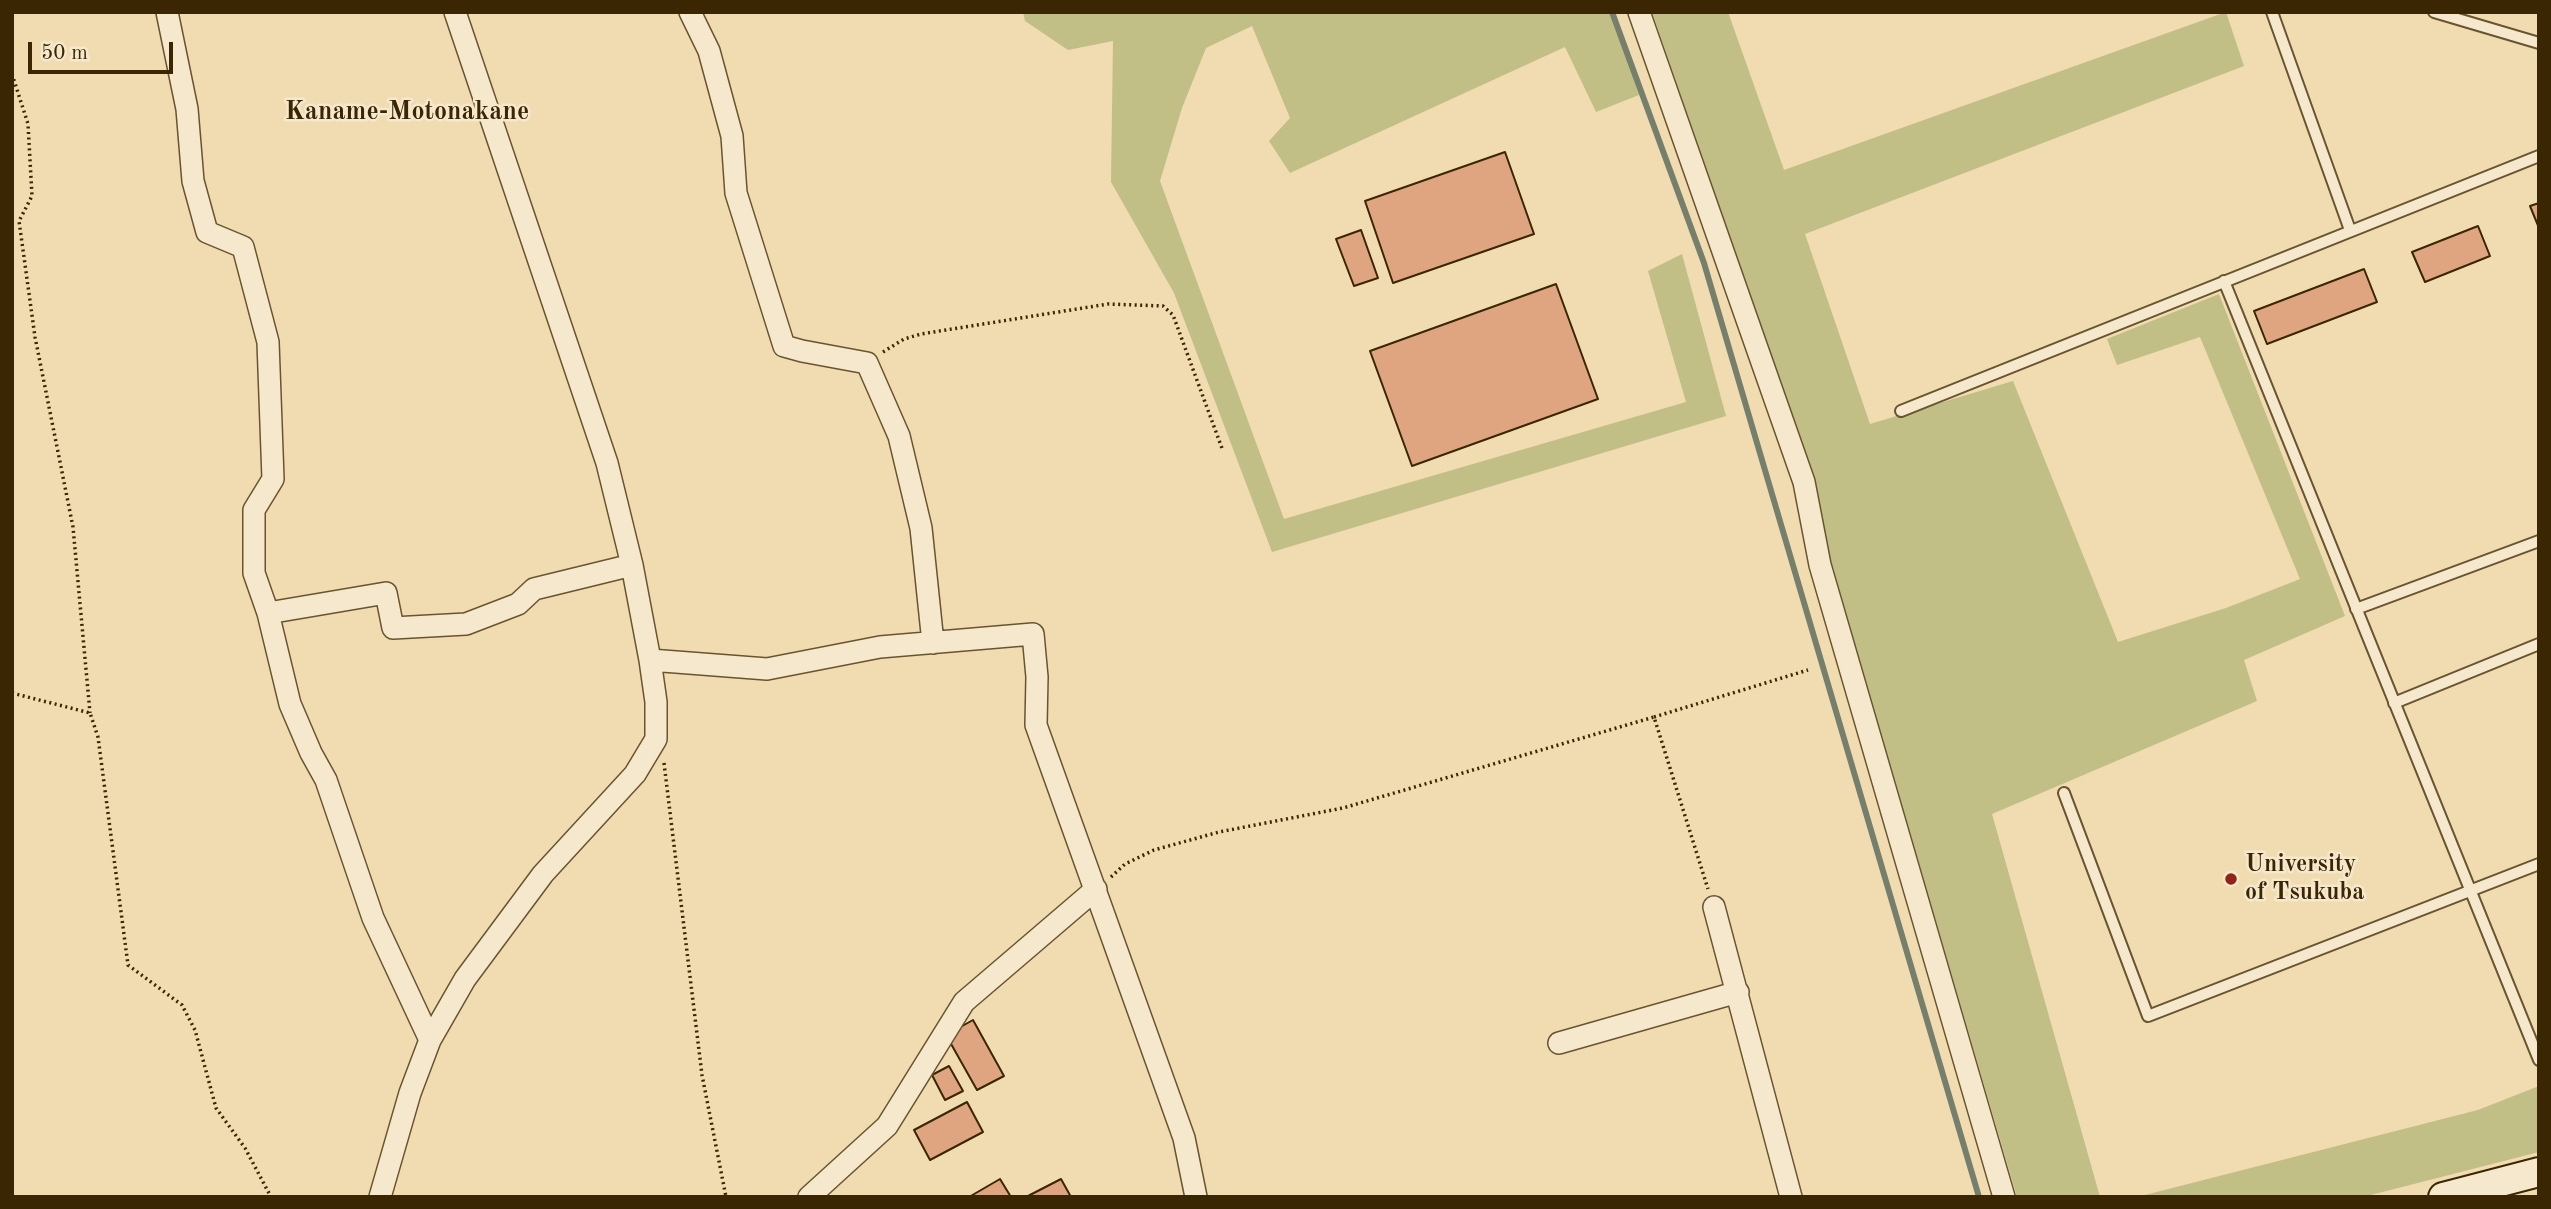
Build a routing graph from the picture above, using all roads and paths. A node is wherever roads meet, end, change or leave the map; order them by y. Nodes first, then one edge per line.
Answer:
1 (167, 12) edge
2 (455, 12) edge
3 (690, 12) edge
4 (1639, 12) edge
5 (2272, 12) edge
6 (2434, 12) edge
7 (2539, 43) edge
8 (12, 74) edge
9 (2539, 156) edge
10 (19, 221) junction
11 (12, 222) edge
12 (2350, 230) junction
13 (2224, 281) junction
14 (867, 363) junction
15 (1901, 411) dead end
16 (1223, 452) dead end
17 (2539, 541) edge
18 (632, 565) junction
19 (2357, 609) junction
20 (268, 613) junction
21 (933, 643) junction
22 (2539, 644) edge
23 (650, 660) junction
24 (1808, 670) dead end
25 (12, 693) edge
26 (2394, 703) junction
27 (90, 713) junction
28 (1654, 717) junction
29 (649, 751) junction
30 (2064, 793) dead end
31 (2539, 864) edge
32 (1096, 889) junction
33 (2471, 891) junction
34 (1714, 907) joint
35 (1738, 992) junction
36 (429, 1040) junction
37 (1559, 1042) dead end
38 (2539, 1060) edge
39 (2539, 1172) edge
40 (271, 1197) edge
41 (380, 1197) edge
42 (726, 1197) edge
43 (809, 1197) edge
44 (1196, 1197) edge
45 (1791, 1197) edge
46 (2004, 1197) edge
47 (2442, 1197) edge

1 - 20 street
2 - 18 street
3 - 14 street
4 - 46 street
5 - 12 lane
6 - 7 lane
8 - 10 path
9 - 12 lane
10 - 11 path
10 - 27 path
12 - 13 lane
13 - 15 lane
13 - 19 lane
14 - 16 path
14 - 21 street
17 - 19 lane
18 - 20 street
18 - 23 street
19 - 26 lane
20 - 36 street
21 - 23 street
21 - 32 street
22 - 26 lane
23 - 29 street
24 - 28 path
25 - 27 path
26 - 33 lane
27 - 40 path
28 - 32 path
28 - 34 path
29 - 36 street
29 - 42 path
30 - 33 lane
31 - 33 lane
32 - 43 street
32 - 44 street
33 - 38 lane
34 - 35 street
35 - 37 street
35 - 45 street
36 - 41 street
39 - 47 main road

